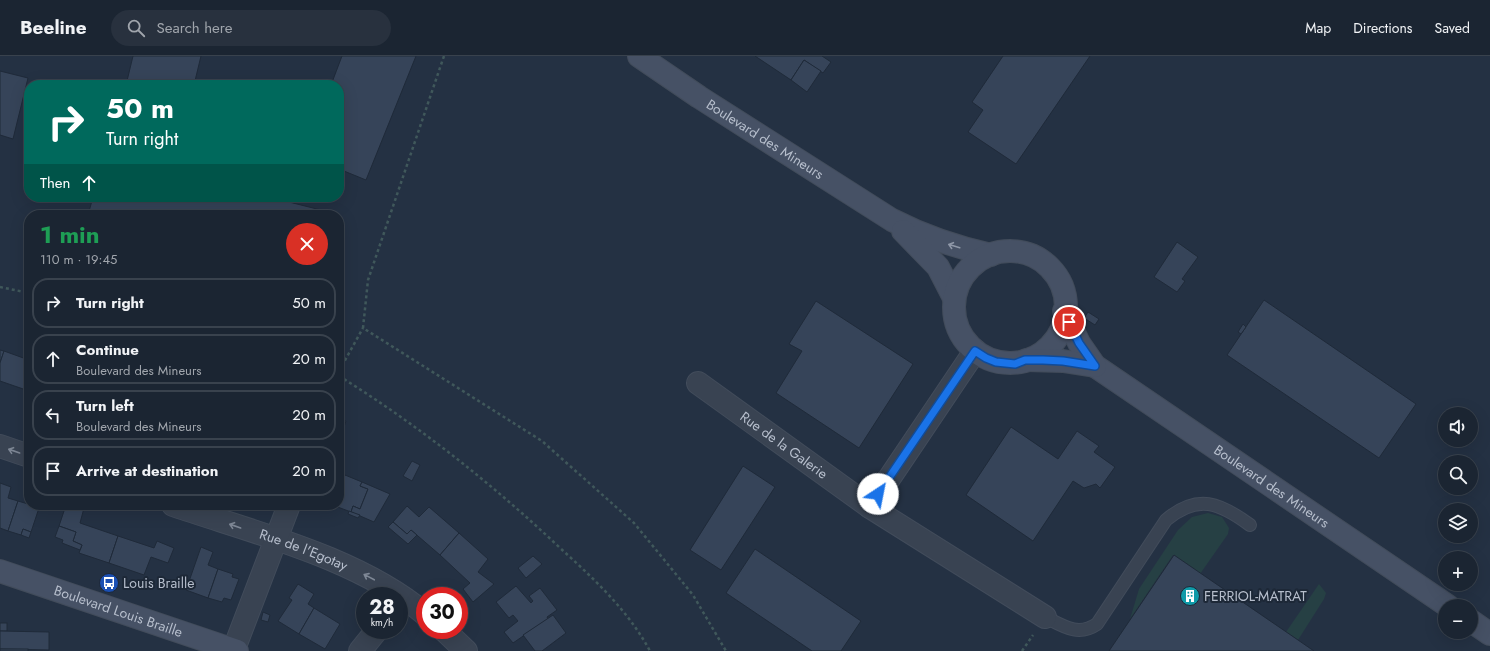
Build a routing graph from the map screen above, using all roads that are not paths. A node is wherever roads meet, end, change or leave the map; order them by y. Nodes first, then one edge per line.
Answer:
1 (639, 56) edge
2 (892, 220) junction
3 (991, 255) junction
4 (954, 298) junction
5 (1064, 311) junction
6 (975, 351) junction
7 (1025, 360) junction
8 (1095, 366) junction
9 (698, 383) dead end
10 (0, 446) edge
11 (24, 454) edge
12 (870, 507) junction
13 (189, 510) edge
14 (287, 510) edge
15 (1250, 526) dead end
16 (276, 540) junction
17 (0, 571) edge
18 (381, 587) edge
19 (1438, 599) edge
20 (1045, 617) joint
21 (1478, 626) edge
22 (1490, 634) edge
23 (370, 639) edge
24 (453, 639) edge
25 (235, 650) edge
26 (360, 651) edge
27 (466, 651) edge

1 - 2 street, Boulevard des Mineurs
3 -> 2 street, Boulevard des Mineurs
2 - 4 street, Boulevard des Mineurs
3 - 4 street
3 - 5 street
4 - 6 street
5 - 7 street
5 - 8 street, Boulevard des Mineurs
6 - 7 street
6 - 12 street
7 - 8 street, Boulevard des Mineurs
8 - 19 street, Boulevard des Mineurs
9 - 12 street, Rue de la Galerie
11 -> 10 street
12 - 20 street, Rue de la Galerie
16 -> 13 street, Rue de l'Egotay
14 - 16 street
15 - 20 lane
18 -> 16 street, Rue de l'Egotay
16 - 25 street
17 - 25 street, Boulevard Louis Braille
21 - 22 street
23 - 26 street
24 - 27 street

